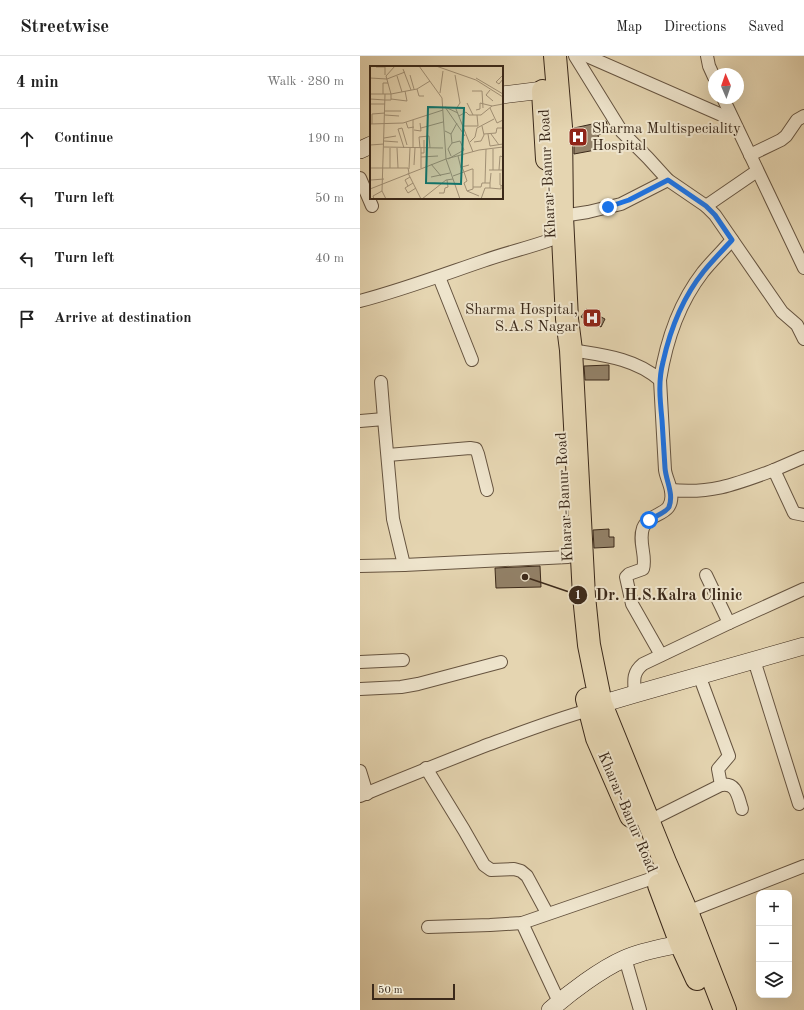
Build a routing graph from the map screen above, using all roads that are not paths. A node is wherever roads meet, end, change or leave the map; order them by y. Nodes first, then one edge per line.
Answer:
1 (540, 56) edge
2 (555, 56) edge
3 (575, 56) edge
4 (587, 56) edge
5 (707, 56) edge
6 (710, 68) edge
7 (550, 91) junction
8 (503, 95) edge
9 (726, 104) edge
10 (804, 116) edge
11 (733, 120) junction
12 (370, 145) edge
13 (360, 150) edge
14 (750, 155) junction
15 (757, 171) junction
16 (360, 178) edge
17 (668, 180) junction
18 (372, 206) dead end
19 (706, 206) junction
20 (562, 216) junction
21 (550, 240) junction
22 (732, 240) junction
23 (804, 268) edge
24 (439, 277) junction
25 (360, 301) edge
26 (804, 339) edge
27 (570, 350) junction
28 (472, 360) dead end
29 (660, 380) junction
30 (381, 382) dead end
31 (384, 419) junction
32 (360, 421) edge
33 (388, 455) junction
34 (804, 457) edge
35 (774, 470) junction
36 (487, 490) dead end
37 (671, 490) junction
38 (804, 515) edge
39 (568, 557) junction
40 (360, 566) edge
41 (404, 566) junction
42 (706, 575) dead end
43 (804, 589) edge
44 (729, 623) junction
45 (804, 646) edge
46 (661, 655) junction
47 (403, 660) dead end
48 (754, 660) junction
49 (360, 662) edge
50 (501, 662) dead end
51 (699, 675) junction
52 (360, 689) edge
53 (635, 694) junction
54 (595, 707) junction
55 (426, 768) junction
56 (360, 770) edge
57 (721, 785) junction
58 (363, 795) edge
59 (799, 804) dead end
60 (742, 809) dead end
61 (649, 821) junction
62 (804, 866) edge
63 (656, 877) junction
64 (547, 913) junction
65 (688, 915) junction
66 (522, 923) junction
67 (428, 927) dead end
68 (689, 942) junction
69 (625, 958) junction
70 (555, 1006) edge
71 (640, 1010) edge
72 (709, 1010) edge
73 (725, 1010) edge

1 - 7 highway, Kharar-Banur Road
2 - 7 highway
3 - 17 street
4 - 11 street
5 - 6 street
7 - 8 street
7 - 20 highway
7 - 21 highway, Kharar-Banur Road
9 - 11 street
10 - 14 street
11 - 14 street
12 - 13 street
14 - 15 street
15 - 19 street
15 - 23 street
16 - 18 street
17 - 19 street
17 - 20 street
19 - 22 street
20 - 27 highway
21 - 24 street
21 - 39 highway, Kharar-Banur Road
22 - 26 street
22 - 29 street
24 - 25 street
24 - 28 street
27 - 29 street
27 - 54 highway
29 - 37 street
30 - 31 street
31 - 32 street
31 - 33 street
33 - 36 street
33 - 41 street
34 - 35 street
35 - 37 street
35 - 38 street
37 - 46 street
39 - 41 street
39 - 54 highway, Kharar-Banur Road
40 - 41 street
42 - 44 street
43 - 44 street
44 - 46 street
45 - 48 street
46 - 53 street
47 - 49 street
48 - 51 street
48 - 59 street
50 - 52 street
51 - 53 street
51 - 57 street
53 - 54 street
54 - 55 street
54 - 61 highway
54 - 63 highway, Kharar-Banur Road
55 - 58 street
55 - 64 street
56 - 58 street
57 - 60 street
57 - 61 street
61 - 65 highway
62 - 65 street
63 - 64 street
63 - 68 highway, Kharar-Banur Road
64 - 66 street
65 - 68 highway
66 - 67 street
66 - 70 street
68 - 69 street
68 - 72 highway, Kharar-Banur Road
68 - 73 highway
69 - 70 street
69 - 71 street

